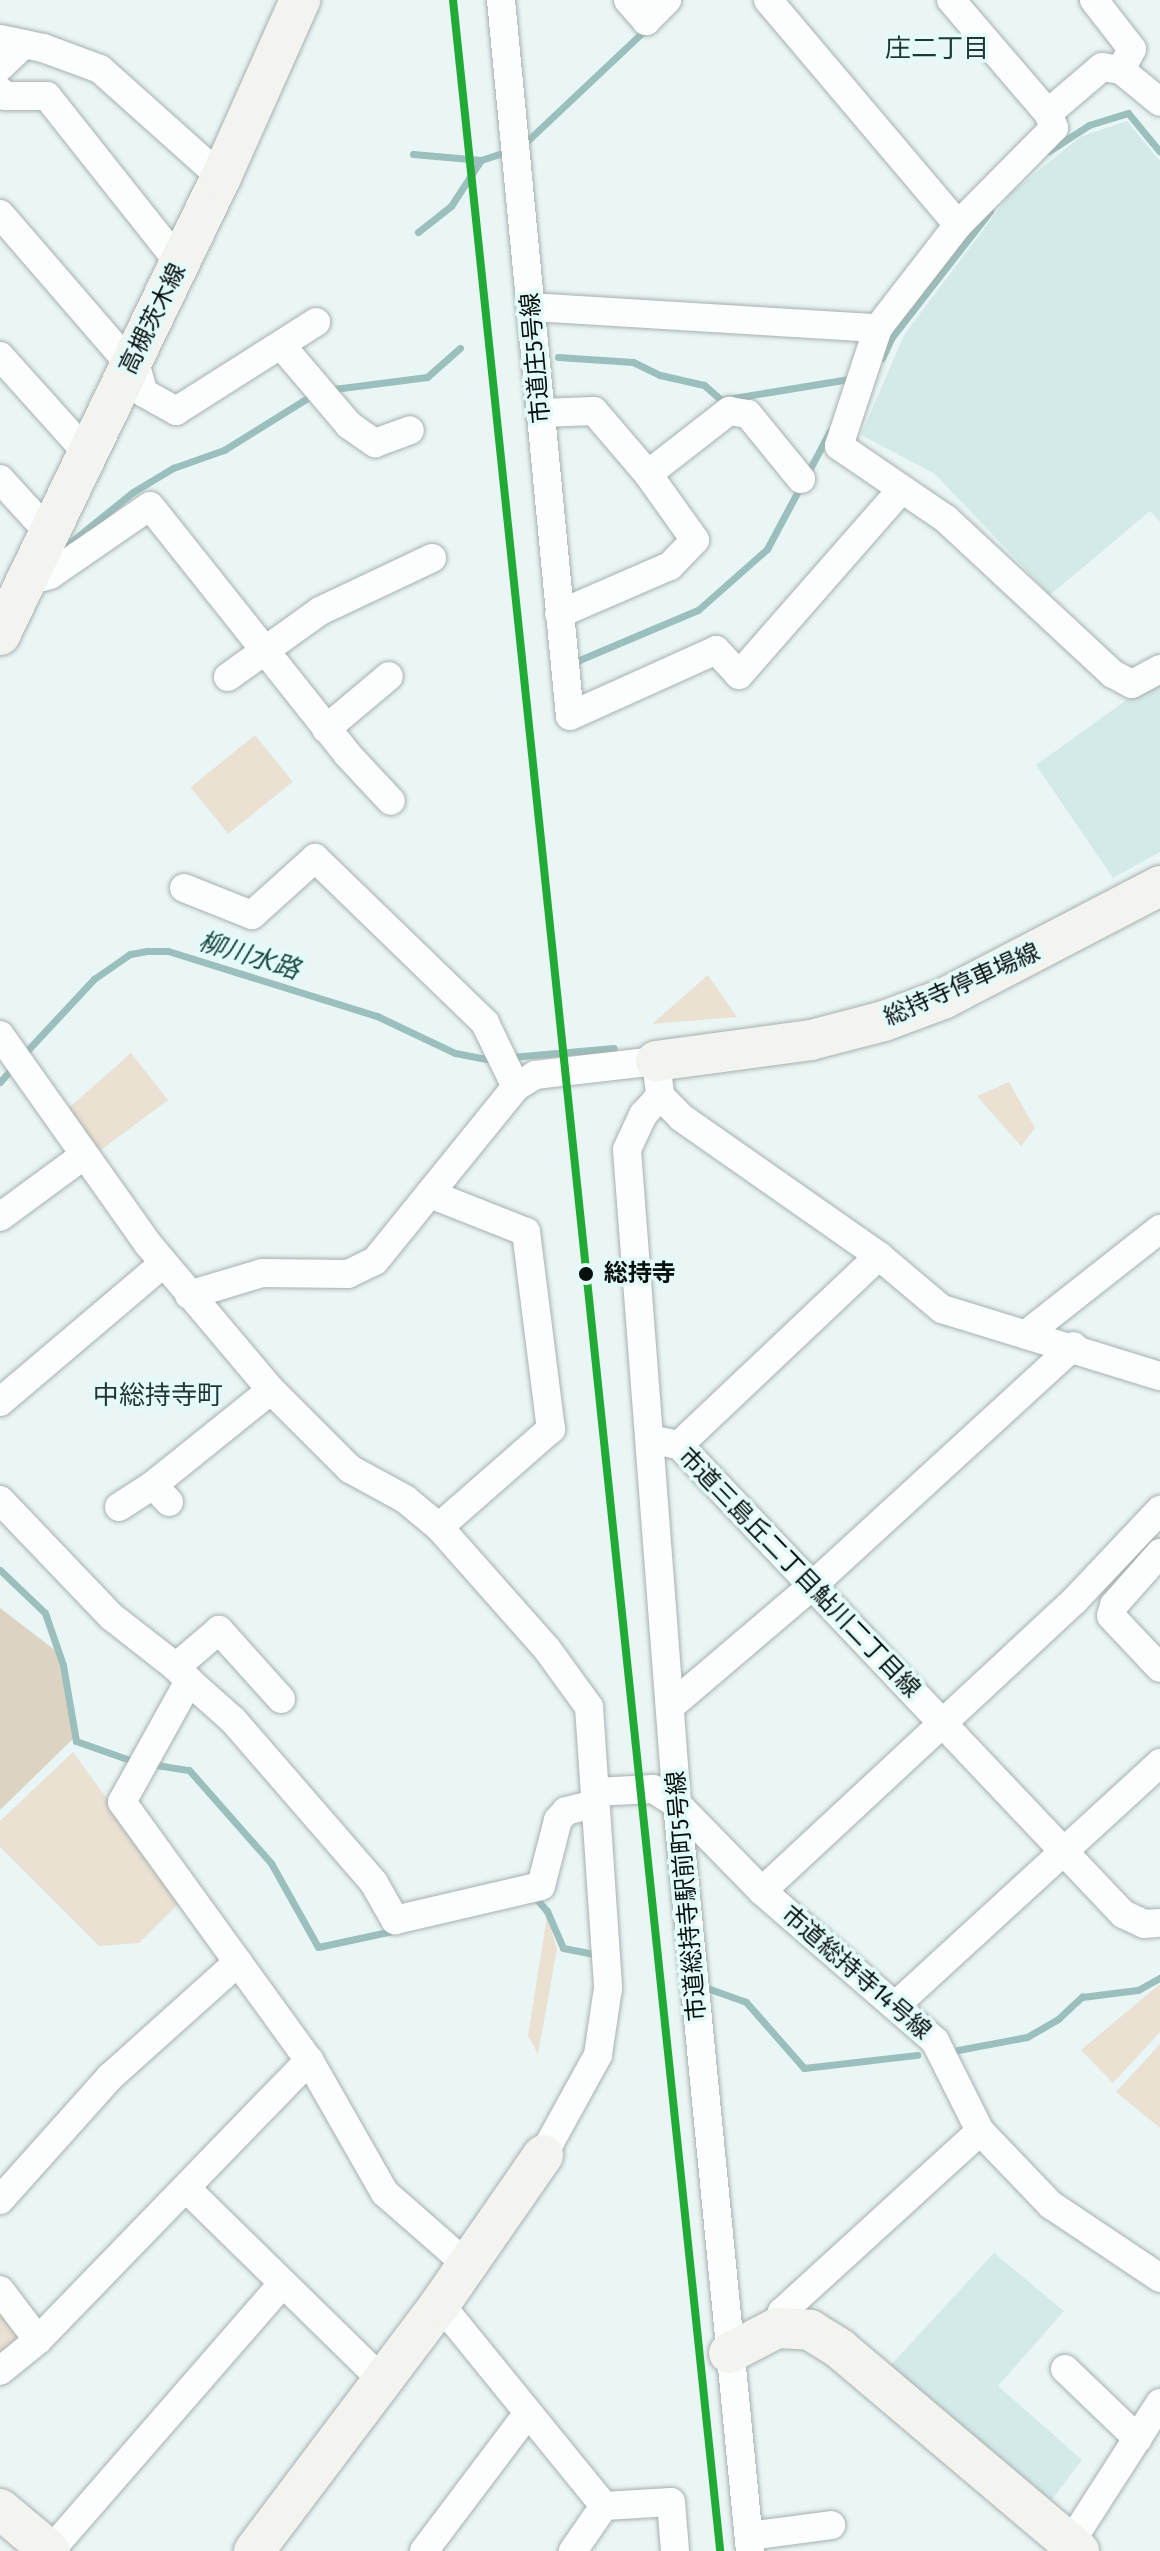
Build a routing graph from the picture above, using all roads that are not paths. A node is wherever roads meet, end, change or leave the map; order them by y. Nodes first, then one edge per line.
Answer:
1 (300, 0) edge
2 (501, 0) edge
3 (628, 0) edge
4 (667, 0) edge
5 (768, 0) edge
6 (951, 0) edge
7 (1094, 0) edge
8 (8, 39) edge
9 (0, 67) edge
10 (1121, 70) junction
11 (0, 91) edge
12 (1160, 102) edge
13 (1048, 113) junction
14 (221, 177) junction
15 (0, 214) edge
16 (958, 225) junction
17 (180, 264) junction
18 (531, 307) junction
19 (316, 322) dead end
20 (878, 328) junction
21 (281, 345) junction
22 (0, 356) edge
23 (132, 362) junction
24 (541, 413) junction
25 (410, 430) dead end
26 (88, 454) junction
27 (648, 474) junction
28 (0, 479) edge
29 (801, 479) dead end
30 (901, 490) junction
31 (50, 534) junction
32 (432, 558) dead end
33 (9, 611) edge
34 (559, 614) junction
35 (265, 652) junction
36 (1160, 669) edge
37 (389, 676) dead end
38 (228, 677) dead end
39 (326, 729) junction
40 (391, 801) dead end
41 (1160, 886) edge
42 (184, 888) dead end
43 (0, 1035) edge
44 (658, 1078) junction
45 (516, 1087) junction
46 (83, 1156) junction
47 (430, 1194) junction
48 (0, 1217) edge
49 (1160, 1229) edge
50 (879, 1256) junction
51 (163, 1264) junction
52 (189, 1295) junction
53 (1029, 1332) junction
54 (1074, 1346) junction
55 (1160, 1376) edge
56 (271, 1390) junction
57 (0, 1402) edge
58 (650, 1439) junction
59 (679, 1445) junction
60 (0, 1500) edge
61 (119, 1507) dead end
62 (1160, 1510) edge
63 (439, 1527) junction
64 (1160, 1553) edge
65 (814, 1584) junction
66 (1160, 1668) edge
67 (183, 1674) junction
68 (281, 1699) dead end
69 (672, 1705) junction
70 (941, 1720) junction
71 (1160, 1763) edge
72 (595, 1798) junction
73 (677, 1804) junction
74 (1060, 1850) junction
75 (762, 1891) junction
76 (1160, 1923) edge
77 (238, 1962) junction
78 (895, 2006) junction
79 (309, 2060) junction
80 (980, 2131) junction
81 (543, 2155) joint
82 (187, 2189) junction
83 (0, 2200) edge
84 (465, 2263) junction
85 (1160, 2278) edge
86 (283, 2283) junction
87 (0, 2290) edge
88 (440, 2304) junction
89 (777, 2328) junction
90 (38, 2340) junction
91 (729, 2353) junction
92 (1065, 2369) dead end
93 (0, 2371) edge
94 (383, 2381) junction
95 (528, 2413) junction
96 (1151, 2424) edge
97 (604, 2506) junction
98 (0, 2509) edge
99 (831, 2525) dead end
100 (750, 2544) edge
101 (1072, 2549) edge
102 (50, 2551) edge
103 (254, 2551) edge
104 (424, 2551) edge
105 (573, 2551) edge
106 (675, 2551) edge

1 - 14 main road, 高槻茨木線
2 - 18 street, 市道庄5号線
3 - 4 street
5 - 16 street
6 - 13 street
7 - 10 street
8 - 9 street
8 - 14 street
10 - 12 street
10 - 13 street
11 - 17 street
13 - 16 street
14 - 17 main road, 高槻茨木線
15 - 23 street
16 - 20 street
17 - 23 main road, 高槻茨木線
18 - 20 street
18 - 24 street, 市道庄5号線
19 - 21 street
20 - 30 street
21 - 23 street
21 - 25 street
22 - 26 street
23 - 26 main road, 高槻茨木線
24 - 27 street
24 - 34 street, 市道庄5号線
26 - 31 main road, 高槻茨木線
27 - 29 street
27 - 34 street
28 - 31 street
30 - 34 street, 市道庄5号線
30 - 36 street
31 - 33 main road, 高槻茨木線
32 - 35 street
33 - 35 street
35 - 38 street
35 - 39 street
37 - 39 street
39 - 40 street
41 - 44 main road, 総持寺停車場線
42 - 45 street
43 - 46 street
44 - 45 street
44 - 50 street
44 - 58 street, 市道三島丘二丁目鮎川二丁目線
45 - 47 street
46 - 48 street
46 - 51 street
47 - 52 street
47 - 63 street
49 - 53 street
50 - 53 street
50 - 59 street
51 - 52 street
51 - 57 street
52 - 56 street
53 - 54 street
54 - 55 street
54 - 65 street
56 - 61 street
56 - 63 street
58 - 59 street, 市道三島丘二丁目鮎川二丁目線
58 - 69 street, 市道総持寺駅前町5号線
59 - 65 street, 市道三島丘二丁目鮎川二丁目線
60 - 67 street
62 - 70 street
63 - 72 street
64 - 66 street
65 - 69 street
65 - 70 street, 市道三島丘二丁目鮎川二丁目線
67 - 68 street
67 - 72 street
67 - 77 street
69 - 73 street, 市道総持寺駅前町5号線
70 - 74 street, 市道三島丘二丁目鮎川二丁目線
70 - 75 street
71 - 74 street
72 - 73 street
72 - 81 street
73 - 75 street, 市道総持寺14号線
73 - 91 street, 市道総持寺駅前町5号線
74 - 76 street, 市道三島丘二丁目鮎川二丁目線
74 - 78 street
75 - 78 street, 市道総持寺14号線
77 - 79 street
77 - 83 street
78 - 80 street, 市道総持寺14号線
79 - 82 street
79 - 84 street
80 - 85 street, 市道総持寺14号線
80 - 89 street
81 - 84 main road
82 - 86 street
82 - 90 street
84 - 88 main road
86 - 94 street
86 - 102 street
87 - 90 street
88 - 94 main road
88 - 95 street
89 - 91 main road
89 - 101 main road
90 - 93 street
91 - 100 street, 市道総持寺駅前町5号線
92 - 96 street
94 - 103 main road
95 - 97 street
95 - 104 street
96 - 101 street
97 - 105 street
97 - 106 street
98 - 102 main road
99 - 100 street

